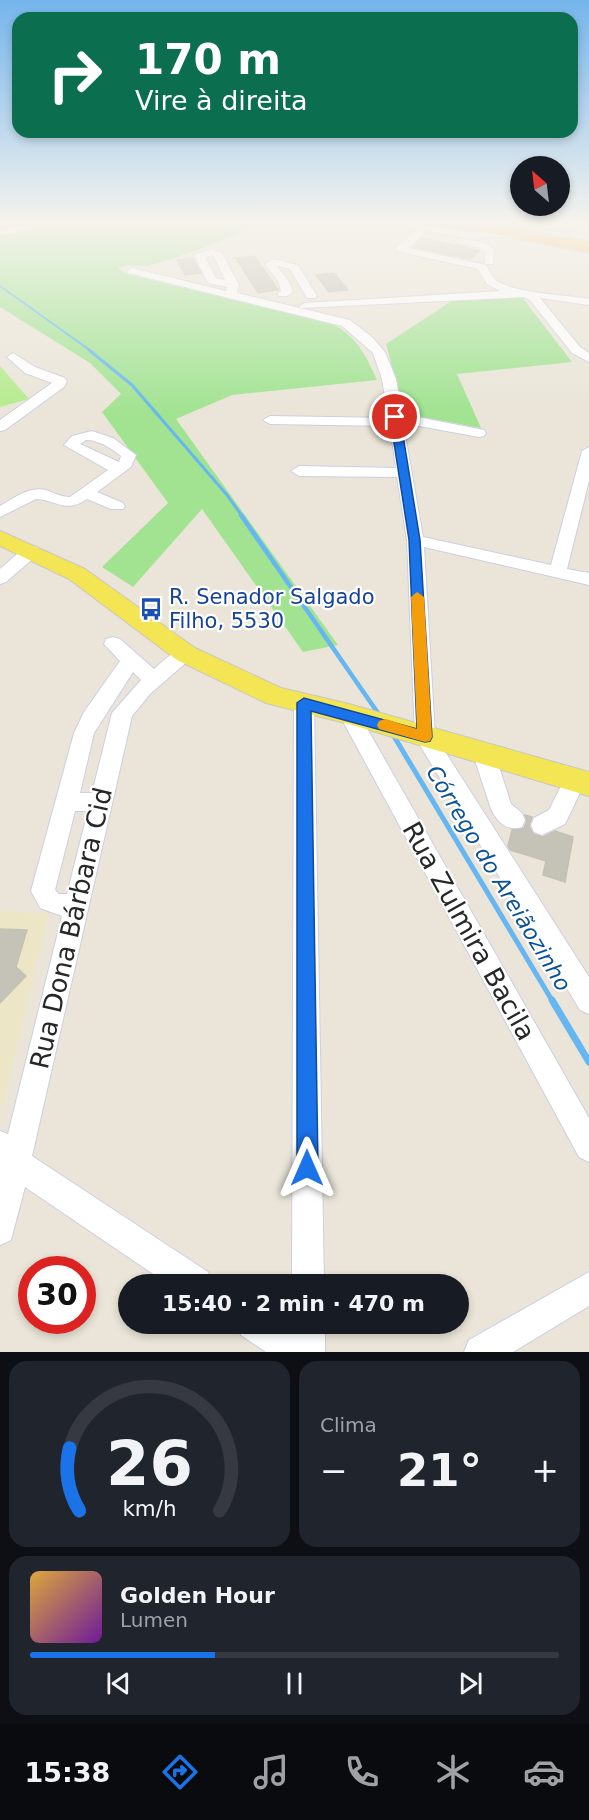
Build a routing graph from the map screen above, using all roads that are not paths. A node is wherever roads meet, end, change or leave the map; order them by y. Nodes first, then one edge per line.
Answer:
1 (206, 285) edge
2 (285, 285) edge
3 (304, 285) edge
4 (499, 285) edge
5 (520, 293) junction
6 (328, 295) dead end
7 (310, 296) junction
8 (284, 301) junction
9 (589, 302) edge
10 (365, 303) junction
11 (346, 323) junction
12 (13, 357) dead end
13 (589, 358) edge
14 (57, 397) dead end
15 (23, 410) junction
16 (0, 416) edge
17 (395, 419) junction
18 (270, 420) dead end
19 (0, 428) edge
20 (479, 434) dead end
21 (0, 440) edge
22 (589, 453) edge
23 (118, 469) dead end
24 (299, 471) dead end
25 (403, 473) junction
26 (86, 493) junction
27 (117, 506) dead end
28 (0, 512) edge
29 (0, 538) edge
30 (414, 540) junction
31 (31, 551) junction
32 (558, 572) junction
33 (0, 578) edge
34 (589, 579) edge
35 (113, 644) dead end
36 (186, 654) junction
37 (130, 661) junction
38 (154, 680) junction
39 (304, 703) junction
40 (348, 714) junction
41 (425, 737) junction
42 (484, 754) junction
43 (582, 782) edge
44 (66, 801) junction
45 (101, 803) junction
46 (514, 820) dead end
47 (542, 825) dead end
48 (76, 906) junction
49 (586, 993) edge
50 (589, 1147) edge
51 (7, 1154) edge
52 (0, 1228) edge
53 (181, 1274) edge
54 (308, 1274) edge
55 (589, 1288) edge
56 (269, 1334) edge
57 (308, 1334) edge
58 (296, 1352) edge
59 (308, 1352) edge
60 (481, 1352) edge

1 - 8 street
2 - 8 street
3 - 7 street
4 - 5 street
5 - 9 street
5 - 10 street
5 - 13 street
6 - 7 street
7 - 8 street
8 - 10 street
8 - 11 street
10 - 11 street
11 - 17 street
12 - 15 street
14 - 21 street
15 - 16 street
15 - 19 street
17 - 18 street
17 - 20 street
17 - 25 street
22 - 32 street
23 - 26 street
24 - 25 street
25 - 30 street
26 - 27 street
26 - 28 street
29 - 31 main road
30 - 32 street
30 - 41 street
31 - 33 street
31 - 36 main road
32 - 34 street
35 - 37 street
36 - 38 street, Rua Dona Bárbara Cid
36 - 39 main road
37 - 38 street
37 - 44 street
38 - 45 street, Rua Dona Bárbara Cid
39 - 40 main road
39 - 54 street
40 - 41 main road
40 - 50 street, Rua Zulmira Bacila
41 - 42 main road
41 - 49 street
42 - 43 main road
42 - 46 street
43 - 47 street
44 - 45 street
44 - 48 street
45 - 48 street, Rua Dona Bárbara Cid
48 - 51 street, Rua Dona Bárbara Cid
51 - 52 street, Rua Dona Bárbara Cid
51 - 53 street
55 - 60 street
56 - 58 street
57 - 59 street

